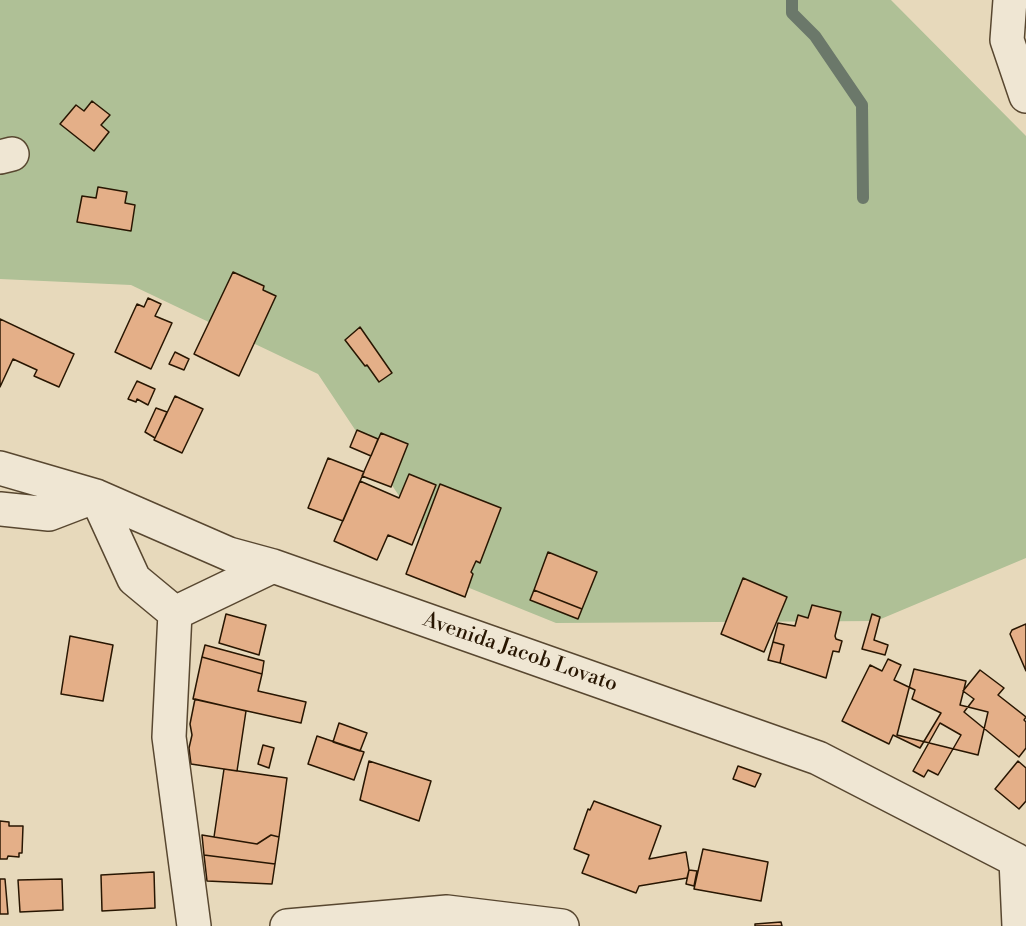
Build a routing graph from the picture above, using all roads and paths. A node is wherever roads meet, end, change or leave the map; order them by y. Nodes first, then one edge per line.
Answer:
1 (1010, 0) edge
2 (1026, 96) edge
3 (0, 468) edge
4 (96, 496) junction
5 (0, 509) edge
6 (273, 567) junction
7 (175, 613) junction
8 (1021, 865) edge
9 (194, 926) edge
10 (287, 926) edge
11 (562, 926) edge
12 (1019, 926) edge

1 - 2 street
3 - 4 street, Avenida Jacob Lovato
4 - 5 street
4 - 6 street, Avenida Jacob Lovato
4 - 7 street
6 - 7 street
6 - 8 street, Avenida Jacob Lovato
7 - 9 street
8 - 12 street
10 - 11 street

